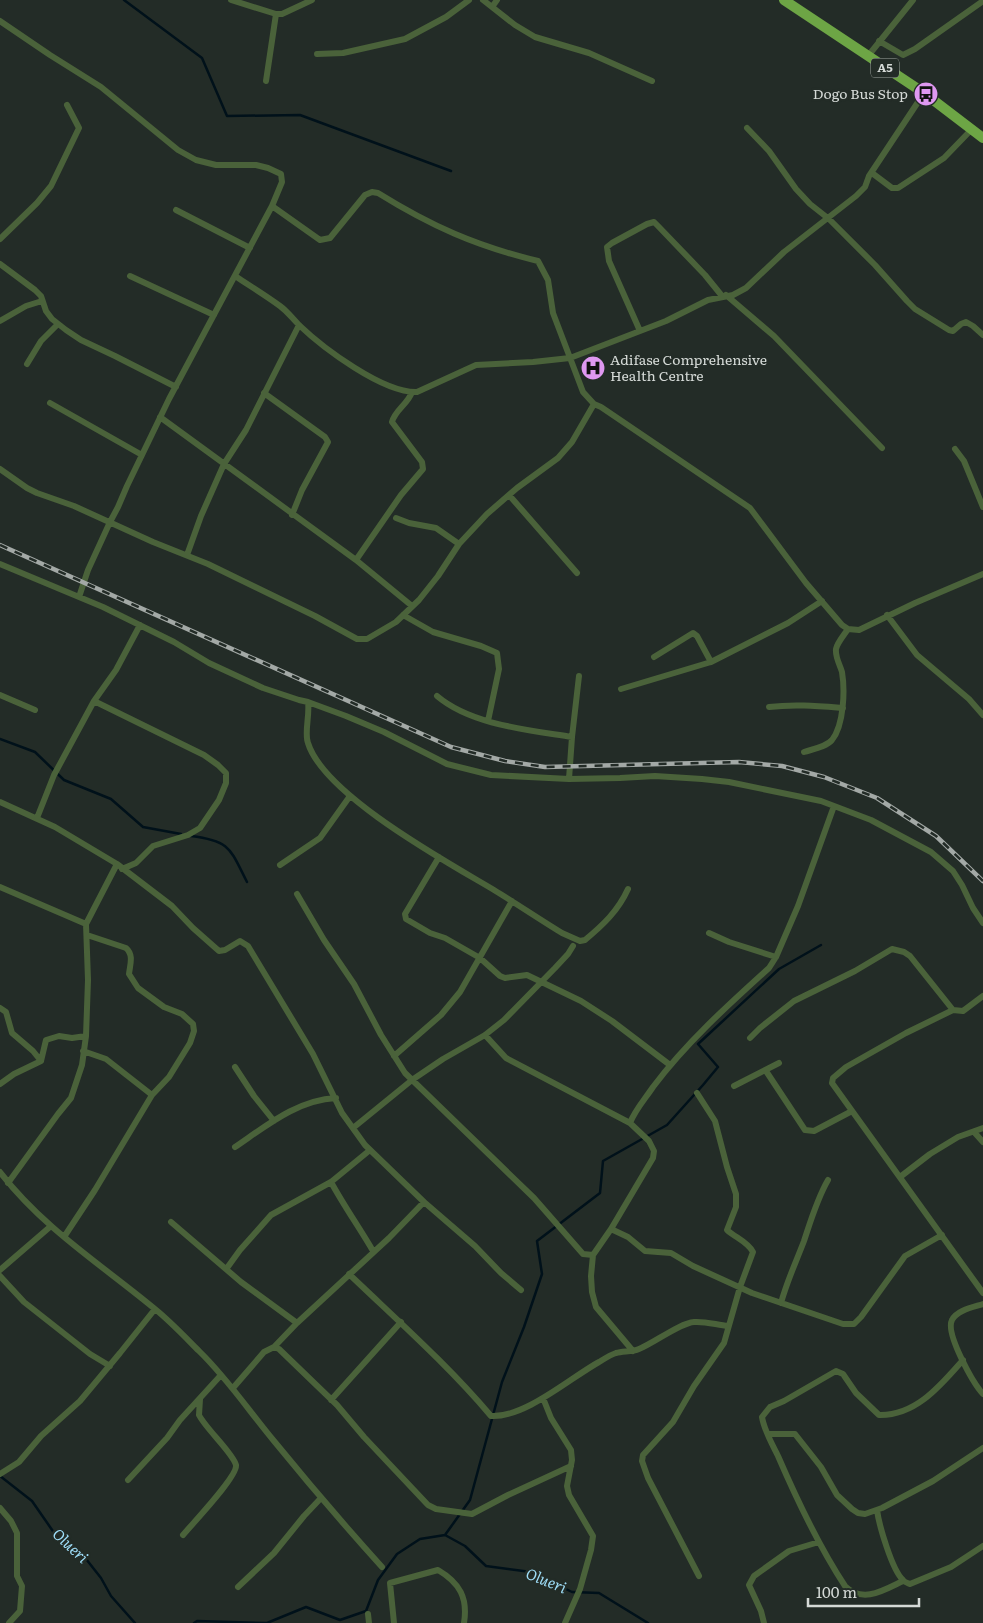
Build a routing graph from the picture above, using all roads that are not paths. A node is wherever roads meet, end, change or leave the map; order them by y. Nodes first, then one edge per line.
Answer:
1 (231, 0) edge
2 (312, 0) edge
3 (469, 0) edge
4 (483, 0) edge
5 (497, 0) edge
6 (785, 0) edge
7 (913, 0) edge
8 (983, 1) edge
9 (492, 7) junction
10 (276, 14) junction
11 (0, 21) edge
12 (880, 41) junction
13 (316, 54) dead end
14 (868, 56) junction
15 (266, 81) dead end
16 (652, 81) dead end
17 (924, 93) junction
18 (67, 104) dead end
19 (747, 128) dead end
20 (972, 130) junction
21 (983, 138) edge
22 (872, 173) junction
23 (272, 206) junction
24 (176, 210) dead end
25 (829, 219) junction
26 (0, 239) edge
27 (250, 248) junction
28 (0, 264) edge
29 (130, 276) dead end
30 (235, 276) junction
31 (724, 296) junction
32 (42, 301) junction
33 (214, 315) junction
34 (0, 321) edge
35 (58, 324) junction
36 (299, 325) junction
37 (640, 331) junction
38 (983, 335) edge
39 (570, 358) junction
40 (27, 364) dead end
41 (176, 387) junction
42 (412, 392) junction
43 (264, 393) junction
44 (50, 403) dead end
45 (594, 404) junction
46 (160, 417) junction
47 (882, 448) dead end
48 (955, 449) dead end
49 (142, 455) junction
50 (224, 464) junction
51 (0, 469) edge
52 (509, 495) junction
53 (983, 507) edge
54 (292, 515) junction
55 (396, 518) dead end
56 (110, 522) junction
57 (459, 544) junction
58 (187, 555) junction
59 (356, 560) junction
60 (0, 564) edge
61 (577, 573) dead end
62 (983, 574) edge
63 (79, 597) junction
64 (822, 602) junction
65 (412, 606) junction
66 (403, 615) junction
67 (888, 615) junction
68 (140, 625) junction
69 (848, 629) junction
70 (654, 657) dead end
71 (711, 662) junction
72 (579, 676) dead end
73 (621, 690) dead end
74 (0, 695) edge
75 (437, 696) dead end
76 (94, 701) junction
77 (308, 702) junction
78 (769, 707) dead end
79 (843, 708) junction
80 (34, 710) dead end
81 (983, 715) edge
82 (488, 721) junction
83 (572, 737) junction
84 (804, 752) dead end
85 (569, 779) junction
86 (350, 796) junction
87 (0, 802) edge
88 (834, 806) junction
89 (37, 818) junction
90 (439, 857) junction
91 (280, 865) dead end
92 (120, 866) junction
93 (0, 887) edge
94 (628, 889) dead end
95 (297, 894) dead end
96 (512, 901) junction
97 (983, 923) edge
98 (86, 924) junction
99 (709, 933) dead end
100 (87, 935) junction
101 (573, 946) dead end
102 (776, 957) junction
103 (480, 958) junction
104 (543, 981) junction
105 (983, 996) edge
106 (0, 1008) edge
107 (954, 1010) junction
108 (485, 1035) junction
109 (86, 1036) junction
110 (750, 1038) dead end
111 (83, 1051) junction
112 (394, 1056) junction
113 (41, 1061) junction
114 (779, 1063) dead end
115 (670, 1066) junction
116 (236, 1067) dead end
117 (766, 1071) junction
118 (412, 1080) junction
119 (0, 1084) edge
120 (734, 1086) dead end
121 (697, 1093) dead end
122 (152, 1095) junction
123 (336, 1098) junction
124 (852, 1111) junction
125 (274, 1121) junction
126 (630, 1123) junction
127 (353, 1128) junction
128 (983, 1128) edge
129 (974, 1132) junction
130 (983, 1142) edge
131 (235, 1147) dead end
132 (370, 1150) junction
133 (0, 1172) edge
134 (900, 1177) junction
135 (828, 1180) dead end
136 (331, 1182) junction
137 (8, 1183) junction
138 (424, 1202) junction
139 (171, 1222) dead end
140 (51, 1226) junction
141 (611, 1229) junction
142 (942, 1235) junction
143 (64, 1237) junction
144 (373, 1251) junction
145 (592, 1255) junction
146 (227, 1268) junction
147 (0, 1270) edge
148 (349, 1274) junction
149 (0, 1276) edge
150 (740, 1287) junction
151 (521, 1290) dead end
152 (983, 1293) edge
153 (782, 1303) junction
154 (983, 1304) edge
155 (155, 1309) junction
156 (401, 1322) junction
157 (297, 1323) junction
158 (728, 1326) junction
159 (274, 1347) junction
160 (633, 1351) junction
161 (963, 1360) junction
162 (110, 1366) junction
163 (221, 1376) junction
164 (233, 1388) junction
165 (983, 1394) edge
166 (543, 1398) junction
167 (200, 1399) junction
168 (331, 1400) junction
169 (768, 1434) junction
170 (983, 1448) edge
171 (571, 1466) junction
172 (0, 1474) edge
173 (128, 1480) dead end
174 (321, 1498) junction
175 (0, 1508) edge
176 (877, 1510) junction
177 (183, 1536) dead end
178 (819, 1542) junction
179 (982, 1548) edge
180 (382, 1567) dead end
181 (699, 1576) dead end
182 (903, 1581) junction
183 (238, 1587) dead end
184 (368, 1614) dead end
185 (8, 1623) edge
186 (369, 1623) edge
187 (394, 1623) edge
188 (464, 1623) edge
189 (565, 1623) edge
190 (764, 1623) edge

1 - 10 street
2 - 10 street
3 - 13 street
4 - 9 street
5 - 9 street
6 - 14 highway, A5
7 - 12 street
8 - 12 street
9 - 16 street
10 - 15 street
11 - 23 street
12 - 14 street
14 - 17 highway, A5
17 - 20 highway, A5
17 - 22 street
18 - 26 street
19 - 25 street
20 - 21 highway, A5
20 - 22 street
22 - 25 street
23 - 27 street
23 - 39 street
24 - 27 street
25 - 31 street
25 - 38 street
27 - 30 street
28 - 32 street
29 - 33 street
30 - 33 street
30 - 36 street
31 - 37 street
31 - 37 street
31 - 47 street
32 - 34 street
32 - 35 street
33 - 41 street
35 - 40 street
35 - 41 street
36 - 42 street
36 - 43 street
37 - 39 street
39 - 42 street
39 - 45 street
41 - 46 street
42 - 59 street
43 - 50 street
43 - 54 street
44 - 49 street
45 - 52 street
45 - 64 street
46 - 49 street
46 - 50 street
48 - 53 street
49 - 56 street
50 - 54 street
50 - 58 street
51 - 56 street
52 - 57 street
52 - 61 street
54 - 59 street
55 - 57 street
56 - 58 street
56 - 63 street
57 - 65 street
58 - 66 street
59 - 65 street
60 - 63 street
62 - 67 street
63 - 68 street
64 - 69 street
64 - 71 street
65 - 66 street
66 - 82 street
67 - 69 street
67 - 81 street
68 - 76 street
68 - 77 street
69 - 79 street
70 - 71 street
71 - 73 street
72 - 83 street
74 - 80 street
75 - 82 street
76 - 89 street
76 - 92 street
77 - 85 street
77 - 86 street
78 - 79 street
79 - 84 street
82 - 83 street
83 - 85 street
85 - 88 street
86 - 90 street
86 - 91 street
87 - 89 street
88 - 97 street
88 - 102 street
89 - 92 street
90 - 96 street
90 - 103 street
92 - 98 street
92 - 123 street
93 - 98 street
94 - 96 street
95 - 112 street
96 - 103 street
98 - 100 street
99 - 102 street
100 - 109 street
100 - 122 street
101 - 104 street
102 - 115 street
103 - 104 street
103 - 112 street
104 - 108 street
104 - 115 street
105 - 107 street
106 - 113 street
107 - 110 street
107 - 124 street
108 - 118 street
108 - 126 street
109 - 111 street
109 - 113 street
111 - 122 street
111 - 137 street
112 - 118 street
113 - 119 street
114 - 117 street
115 - 126 street
116 - 125 street
117 - 120 street
117 - 124 street
118 - 127 street
118 - 145 street
121 - 150 street
122 - 143 street
123 - 125 street
123 - 127 street
124 - 134 street
125 - 131 street
126 - 141 street
127 - 132 street
128 - 129 street
129 - 130 street
129 - 134 street
132 - 136 street
132 - 138 street
133 - 137 street
134 - 142 street
135 - 153 street
136 - 144 street
136 - 146 street
137 - 140 street
138 - 144 street
138 - 151 street
139 - 146 street
140 - 143 street
140 - 147 street
141 - 145 street
141 - 150 street
142 - 152 street
142 - 153 street
143 - 155 street
144 - 148 street
145 - 160 street
146 - 157 street
148 - 156 street
148 - 157 street
149 - 162 street
150 - 153 street
150 - 158 street
154 - 161 street
155 - 162 street
155 - 163 street
156 - 166 street
156 - 168 street
157 - 159 street
158 - 160 street
158 - 181 street
159 - 164 street
159 - 168 street
160 - 166 street
161 - 165 street
161 - 169 street
162 - 172 street
163 - 164 street
163 - 167 street
164 - 174 street
166 - 171 street
167 - 173 street
167 - 177 street
168 - 171 street
169 - 176 street
169 - 178 street
170 - 176 street
171 - 189 street
174 - 180 street
174 - 183 street
175 - 185 street
176 - 182 street
178 - 182 street
178 - 190 street
179 - 182 street
184 - 186 street
187 - 188 street

